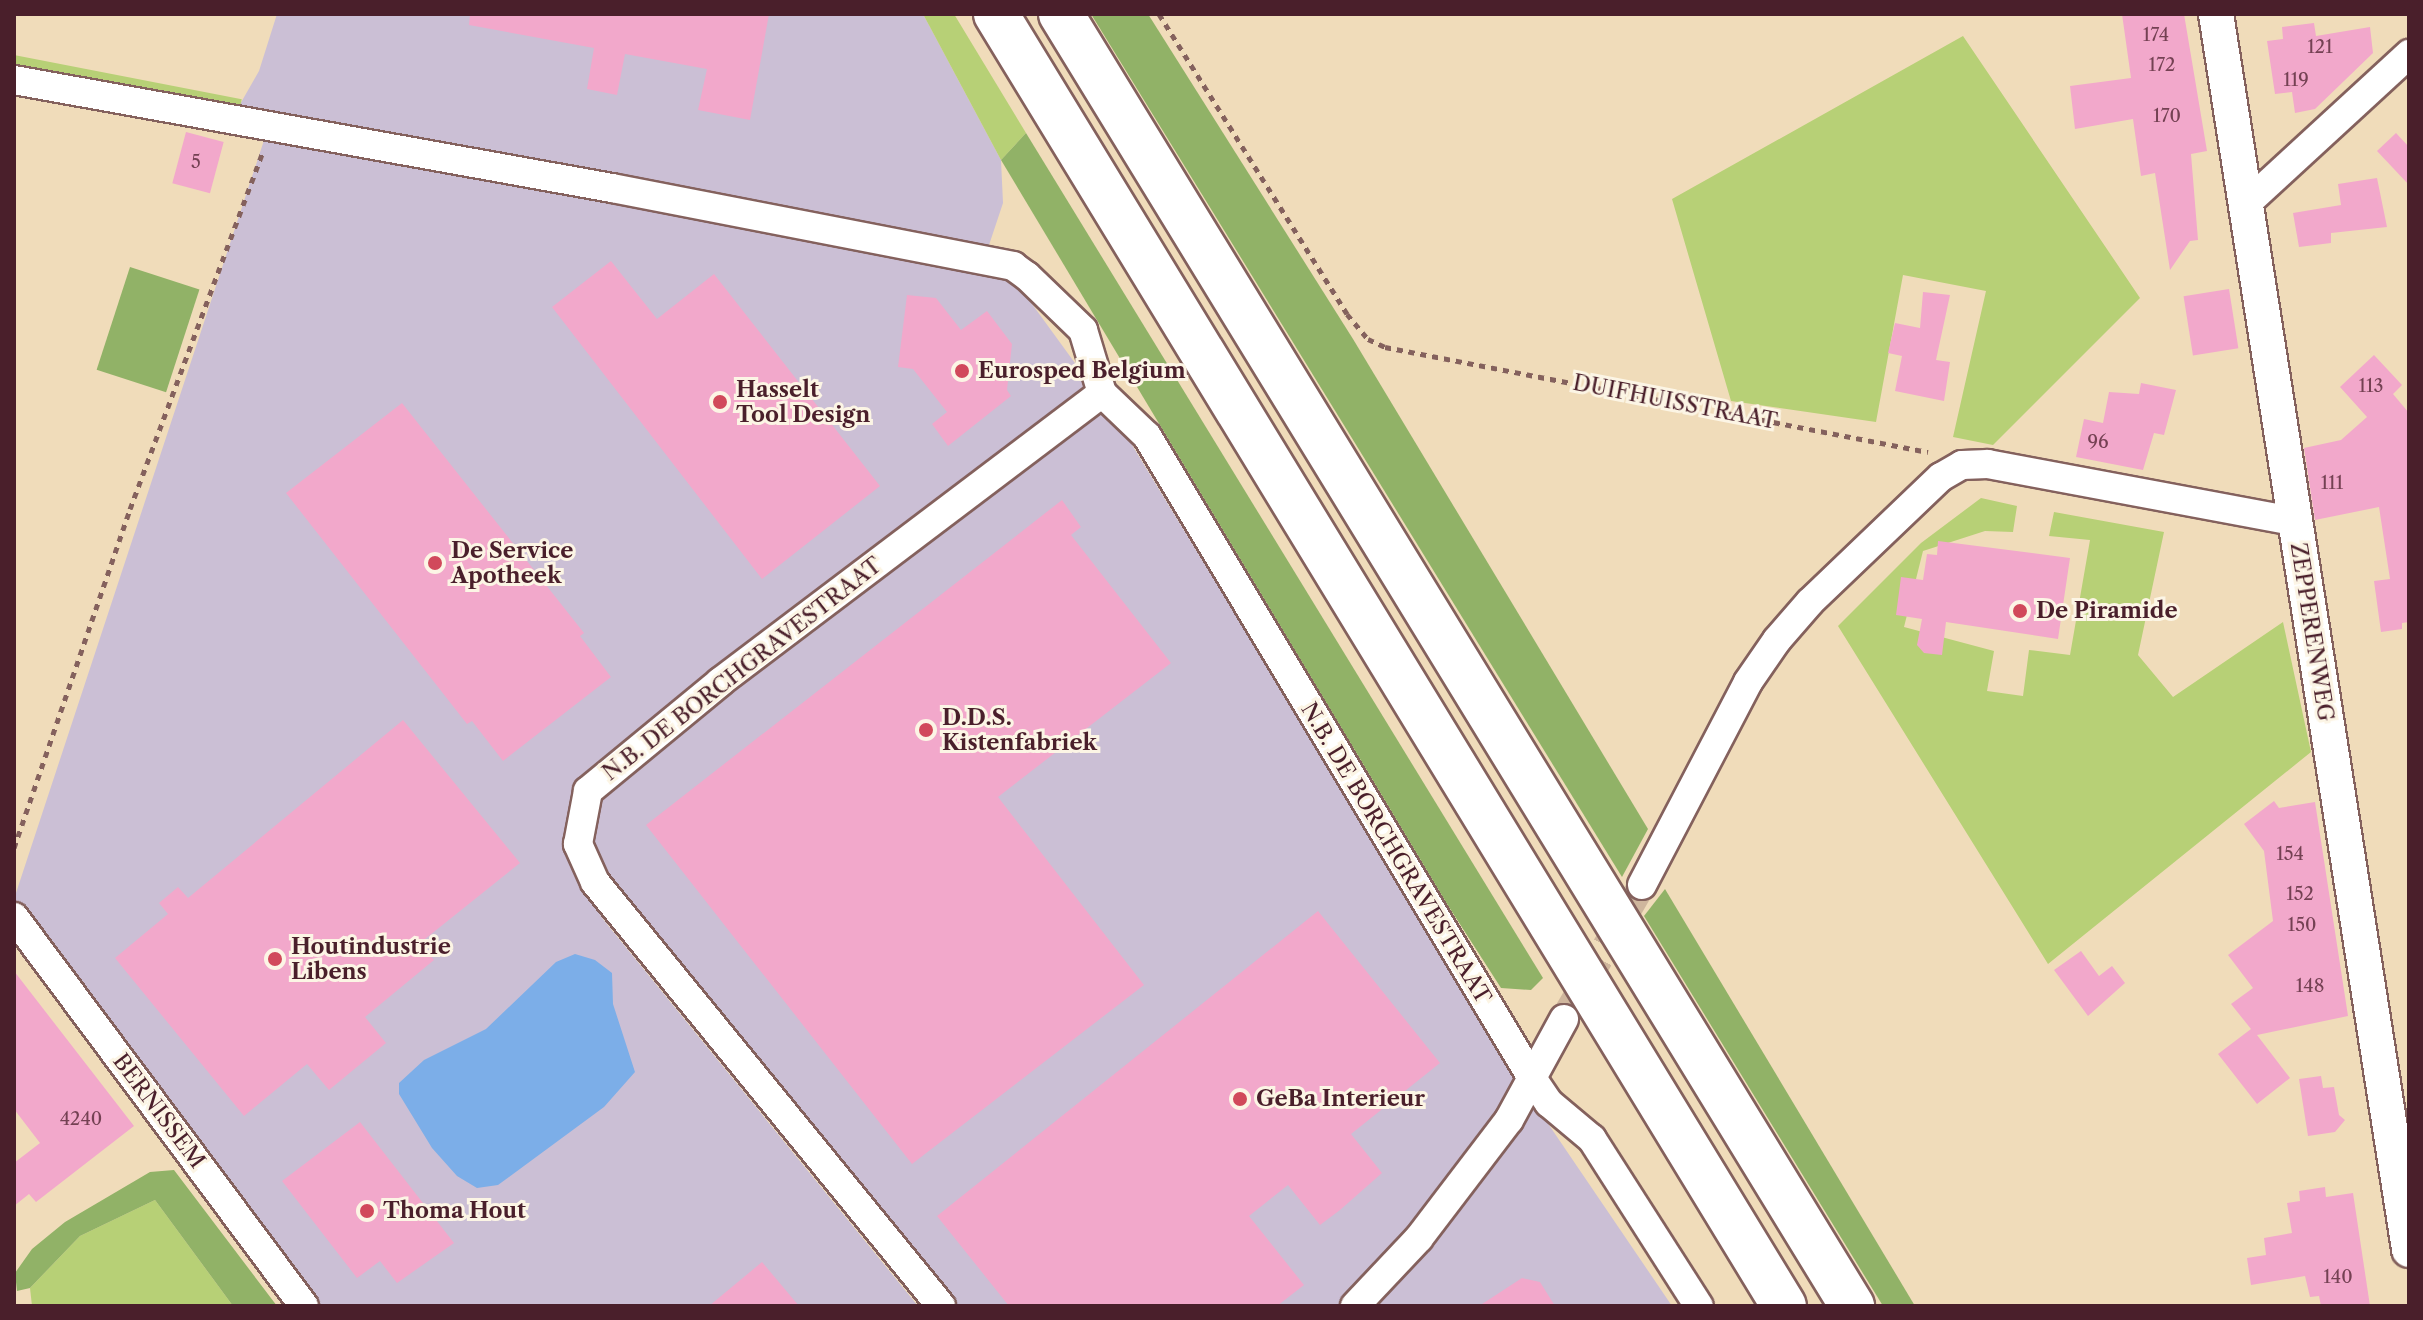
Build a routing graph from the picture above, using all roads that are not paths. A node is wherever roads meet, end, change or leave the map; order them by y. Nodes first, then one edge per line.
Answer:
1 (996, 14) edge
2 (1061, 14) edge
3 (2216, 14) edge
4 (2409, 54) edge
5 (14, 80) edge
6 (2246, 204) junction
7 (1102, 393) junction
8 (2294, 521) junction
9 (1642, 885) tunnel mouth
10 (14, 917) edge
11 (1564, 1019) tunnel mouth
12 (1532, 1078) junction
13 (2409, 1250) edge
14 (304, 1306) edge
15 (941, 1306) edge
16 (1355, 1306) edge
17 (1699, 1306) edge
18 (1784, 1306) edge
19 (1852, 1306) edge

1 - 18 highway
2 - 19 highway
3 - 6 street, ZEPPERENWEG
4 - 6 street
5 - 7 street, N.B. DE BORCHGRAVESTRAAT
6 - 8 street, ZEPPERENWEG
7 - 12 street, N.B. DE BORCHGRAVESTRAAT
7 - 15 street, N.B. DE BORCHGRAVESTRAAT
8 - 9 street
8 - 13 street, ZEPPERENWEG
10 - 14 street, BERNISSEM
11 - 12 street
12 - 16 street
12 - 17 street, N.B. DE BORCHGRAVESTRAAT

